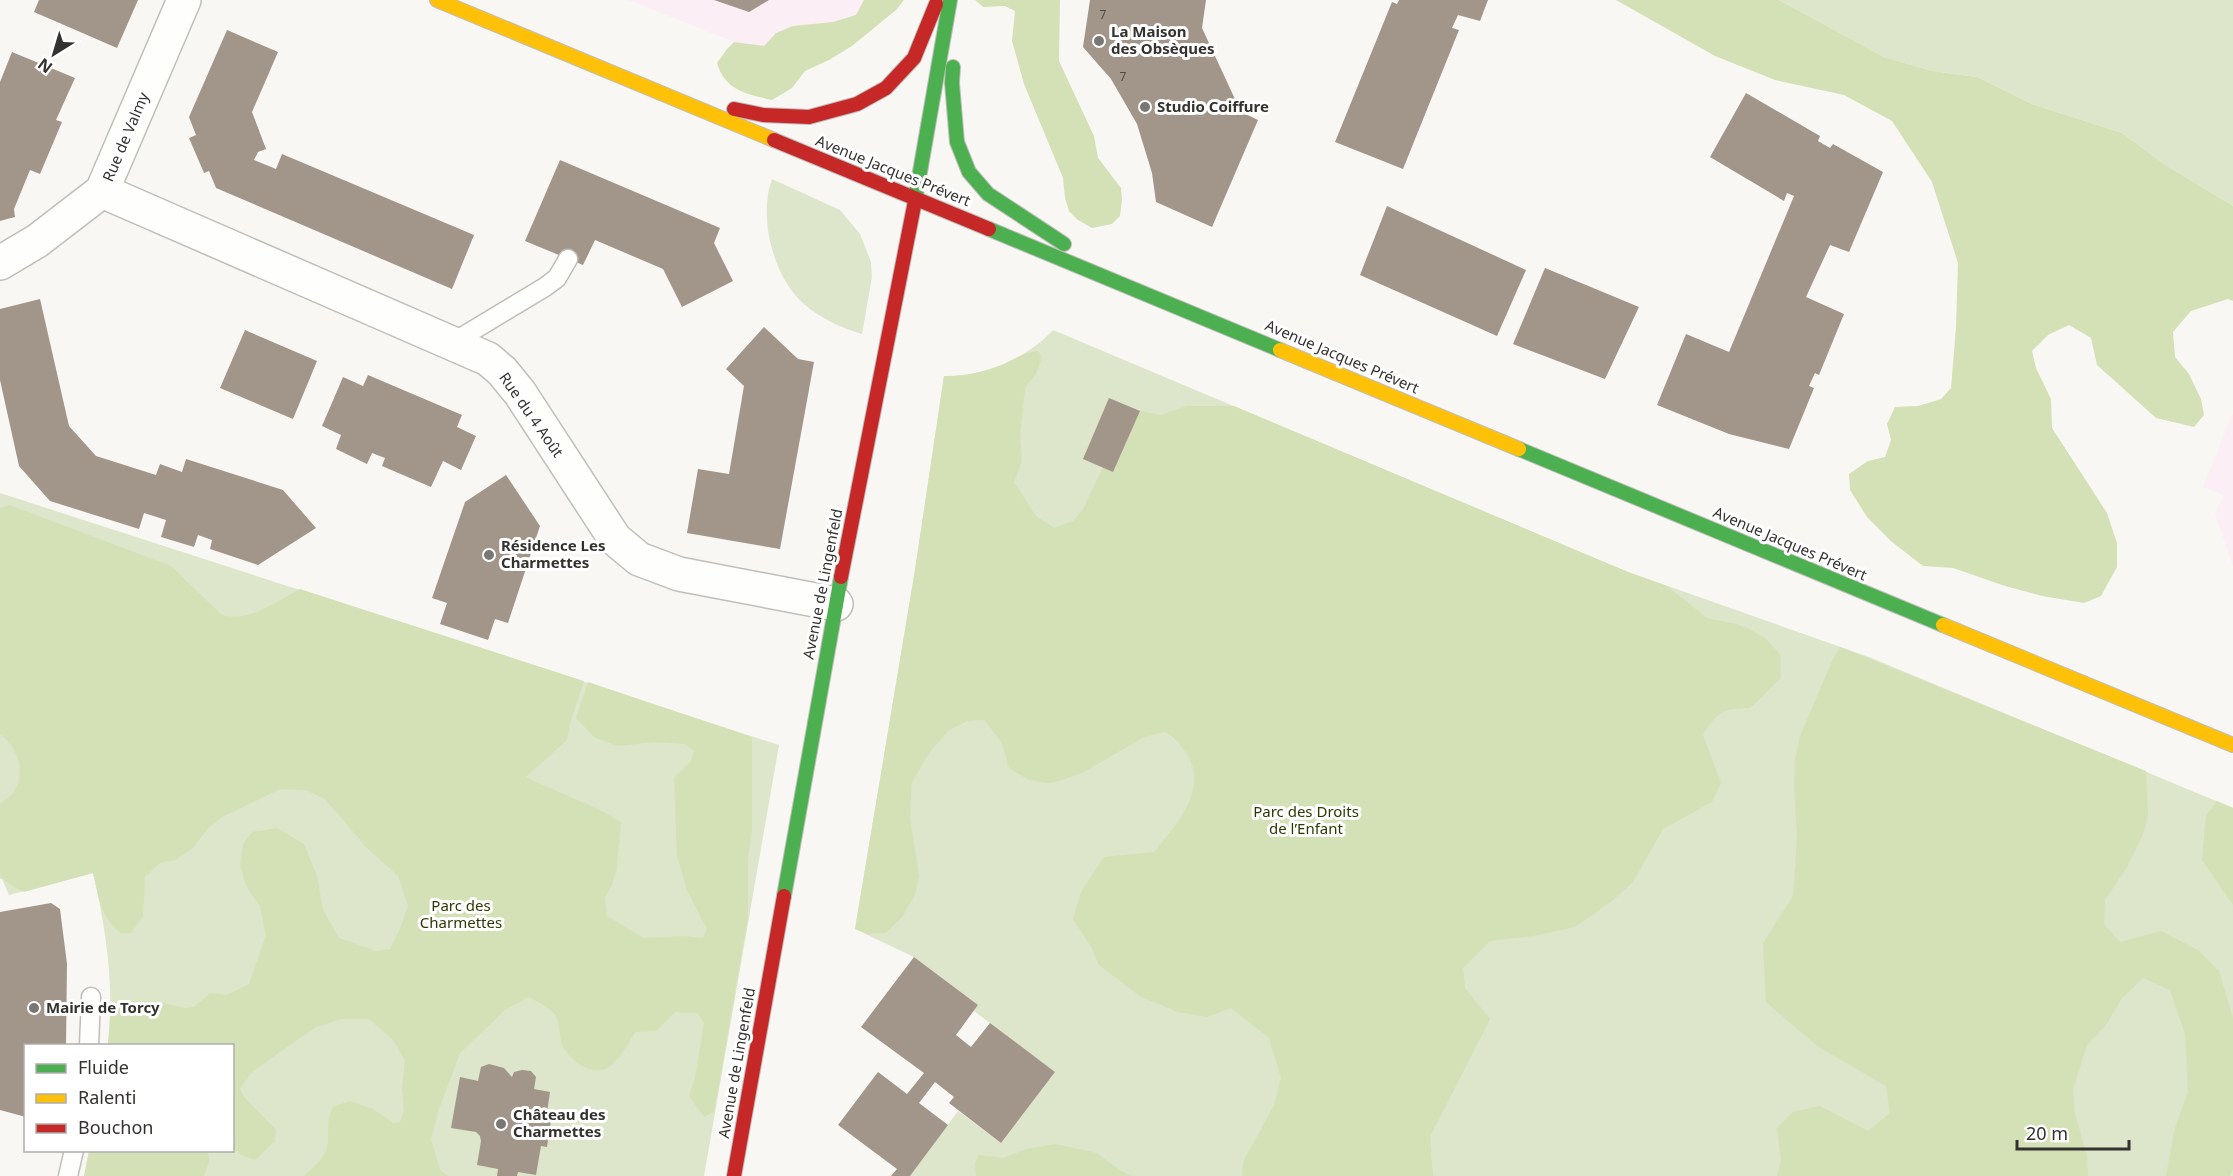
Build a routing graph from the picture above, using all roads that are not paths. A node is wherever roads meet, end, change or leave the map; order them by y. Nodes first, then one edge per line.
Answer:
1 (184, 0) edge
2 (437, 0) edge
3 (938, 0) edge
4 (950, 0) edge
5 (958, 0) edge
6 (665, 95) junction
7 (102, 191) junction
8 (916, 198) junction
9 (568, 259) dead end
10 (0, 263) edge
11 (1142, 292) junction
12 (452, 343) junction
13 (836, 604) junction
14 (2233, 745) edge
15 (91, 997) dead end
16 (89, 1044) edge
17 (74, 1152) edge
18 (68, 1176) edge
19 (734, 1176) edge

1 - 7 street, Rue de Valmy
2 - 6 main road, Avenue Jacques Prévert
3 - 6 main road
4 - 8 main road, Avenue de Lingenfeld
5 - 11 main road
6 - 8 main road, Avenue Jacques Prévert
7 - 10 street, Rue de Valmy
7 - 12 street, Rue du 4 Août
8 - 11 main road, Avenue Jacques Prévert
8 - 13 main road, Avenue de Lingenfeld
9 - 12 lane
11 - 14 main road, Avenue Jacques Prévert
12 - 13 street, Rue du 4 Août
13 - 19 main road, Avenue de Lingenfeld
15 - 16 lane
17 - 18 lane

